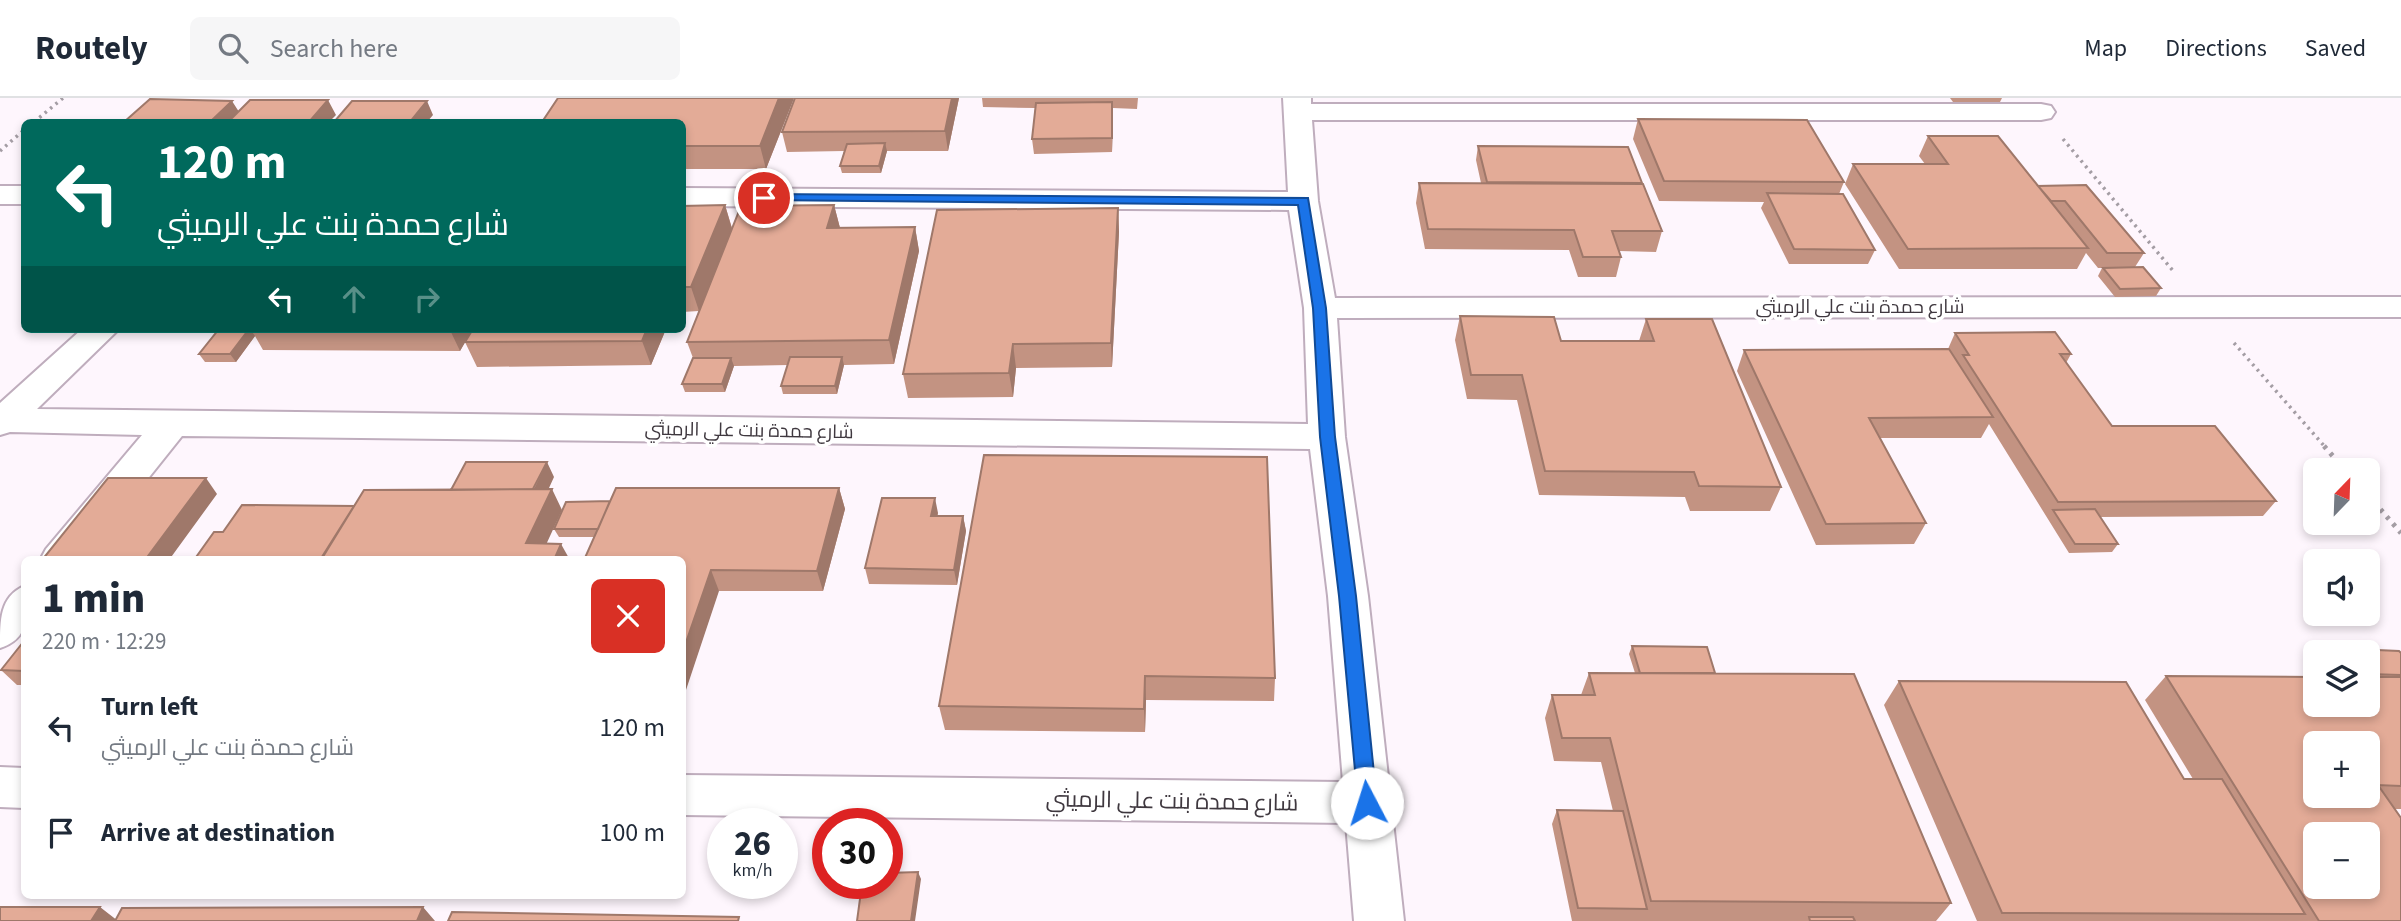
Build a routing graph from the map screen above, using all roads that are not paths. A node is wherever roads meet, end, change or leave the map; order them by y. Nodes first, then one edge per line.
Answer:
1 (1298, 105) edge
2 (2041, 112) dead end
3 (0, 195) edge
4 (21, 195) edge
5 (686, 197) edge
6 (1303, 201) junction
7 (2401, 307) edge
8 (1320, 308) junction
9 (98, 333) edge
10 (2, 422) edge
11 (172, 425) junction
12 (1327, 437) junction
13 (63, 556) edge
14 (21, 607) edge
15 (0, 632) edge
16 (0, 787) edge
17 (21, 788) edge
18 (686, 795) edge
19 (1367, 803) junction
20 (1379, 921) edge

1 - 2 street
1 - 6 street
3 - 4 street
5 - 6 street
6 - 8 street
7 - 8 street, شارع حمدة بنت علي الرميثي
8 - 12 street
9 - 10 street
10 - 11 street, شارع حمدة بنت علي الرميثي
11 - 12 street, شارع حمدة بنت علي الرميثي
11 - 13 street
12 - 19 street
14 - 15 street
16 - 17 street
18 - 19 street, شارع حمدة بنت علي الرميثي
19 - 20 street

